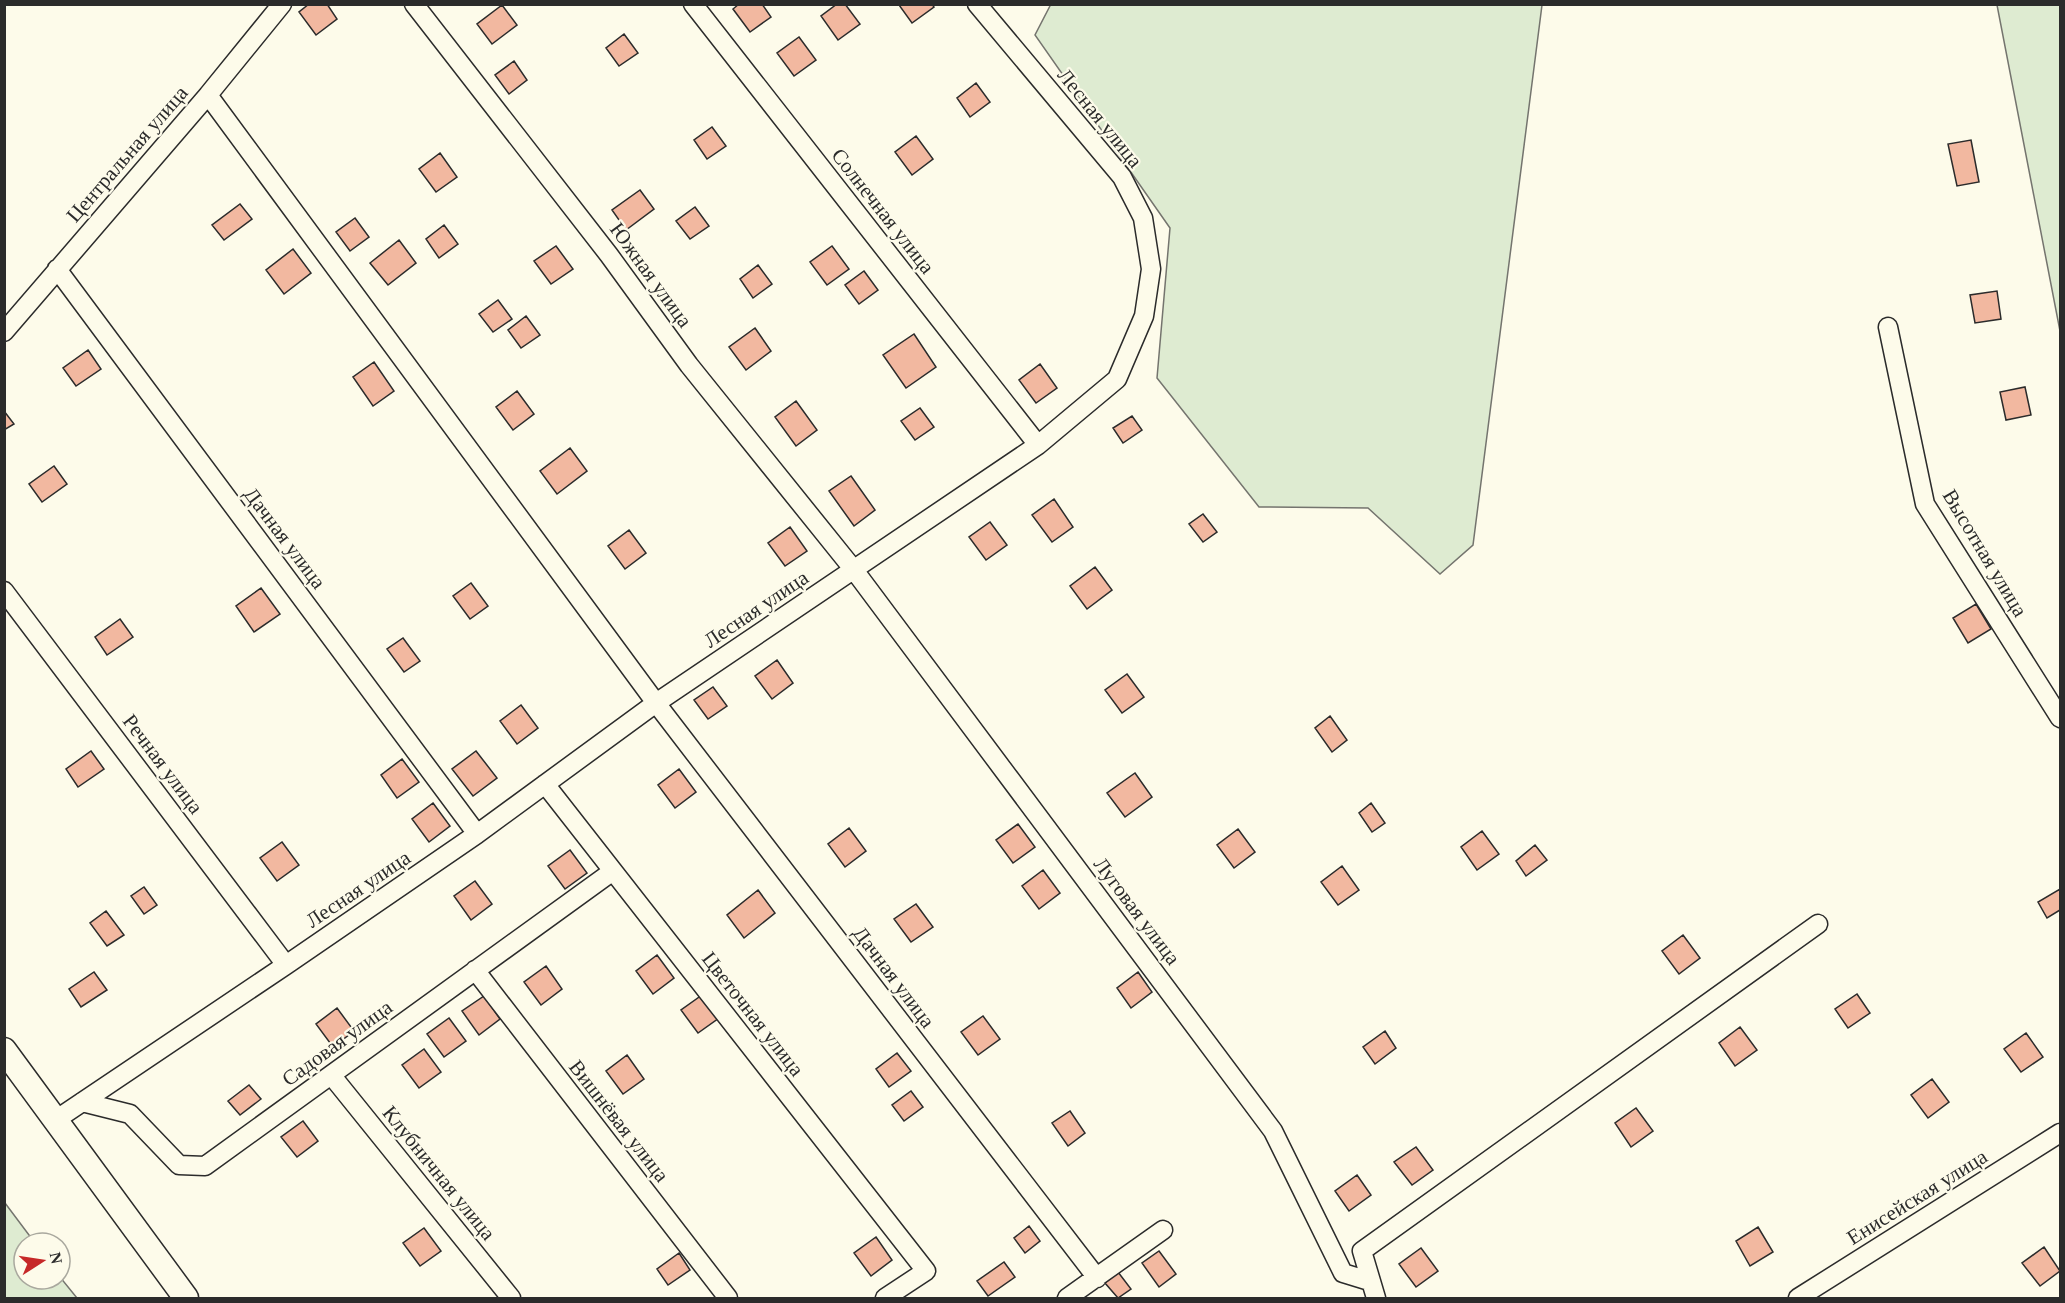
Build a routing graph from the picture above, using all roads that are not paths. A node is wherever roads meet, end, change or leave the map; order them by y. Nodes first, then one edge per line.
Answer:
1 (282, 4) edge
2 (414, 4) edge
3 (693, 4) edge
4 (977, 4) edge
5 (208, 95) junction
6 (57, 269) junction
7 (1888, 327) dead end
8 (4, 332) edge
9 (1038, 445) junction
10 (854, 570) junction
11 (4, 591) edge
12 (656, 703) junction
13 (2061, 718) edge
14 (545, 784) junction
15 (477, 834) junction
16 (613, 871) junction
17 (1818, 924) dead end
18 (286, 965) junction
19 (475, 970) junction
20 (4, 1050) edge
21 (332, 1076) junction
22 (82, 1102) junction
23 (54, 1120) junction
24 (2061, 1133) edge
25 (1163, 1230) dead end
26 (1097, 1278) junction
27 (1369, 1281) junction
28 (186, 1299) edge
29 (511, 1299) edge
30 (728, 1299) edge
31 (885, 1299) edge
32 (1067, 1299) edge
33 (1376, 1299) edge
34 (1798, 1299) edge

1 - 5 street, Центральная улица
2 - 10 street, Южная улица
3 - 9 street, Солнечная улица
4 - 9 street, Лесная улица
5 - 6 street, Центральная улица
5 - 12 street, Дачная улица
6 - 8 street, Центральная улица
6 - 15 street, Дачная улица
7 - 13 street, Высотная улица
9 - 10 street, Лесная улица
10 - 12 street, Лесная улица
10 - 27 street, Луговая улица
11 - 18 street, Речная улица
12 - 14 street, Лесная улица
12 - 26 street, Дачная улица
14 - 15 street, Лесная улица
14 - 16 street, Цветочная улица
15 - 18 street, Лесная улица
16 - 19 street, Садовая улица
16 - 31 street, Цветочная улица
17 - 27 street
18 - 22 street, Лесная улица
19 - 21 street, Садовая улица
19 - 30 street, Вишнёвая улица
20 - 23 main road
21 - 22 street, Садовая улица
21 - 29 street, Клубничная улица
22 - 23 street, Лесная улица
23 - 28 main road
24 - 34 street, Енисейская улица
25 - 26 street
26 - 32 street
27 - 33 street

